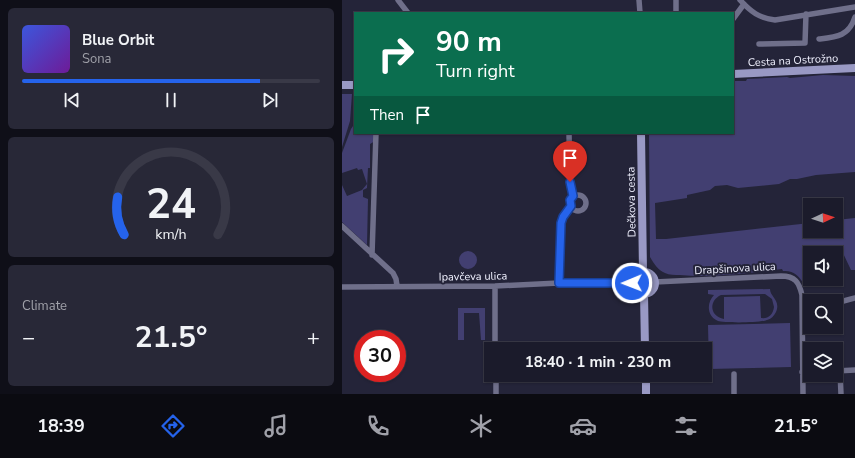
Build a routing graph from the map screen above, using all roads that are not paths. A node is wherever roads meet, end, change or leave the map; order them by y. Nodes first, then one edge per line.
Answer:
1 (398, 0) edge
2 (640, 0) edge
3 (676, 0) edge
4 (742, 2) edge
5 (855, 7) edge
6 (407, 12) edge
7 (640, 12) edge
8 (676, 12) edge
9 (806, 14) junction
10 (734, 17) edge
11 (855, 17) edge
12 (820, 39) dead end
13 (760, 44) dead end
14 (855, 68) edge
15 (734, 74) edge
16 (342, 85) edge
17 (354, 85) edge
18 (376, 134) edge
19 (569, 134) edge
20 (641, 134) edge
21 (573, 196) junction
22 (571, 206) junction
23 (342, 226) edge
24 (370, 253) junction
25 (644, 272) junction
26 (655, 282) junction
27 (559, 283) junction
28 (632, 283) junction
29 (397, 286) junction
30 (495, 286) junction
31 (342, 287) edge
32 (644, 294) junction
33 (855, 298) edge
34 (843, 301) edge
35 (495, 342) edge
36 (645, 342) edge
37 (855, 370) edge
38 (843, 371) edge
39 (802, 372) joint
40 (734, 374) dead end
41 (496, 382) edge
42 (646, 382) edge
43 (839, 382) edge
44 (496, 394) edge
45 (646, 394) edge
46 (734, 394) edge
47 (803, 394) edge
48 (841, 394) edge

1 - 6 street
2 - 7 street
3 - 8 street
4 - 9 street
4 - 10 street
5 - 9 street
9 - 13 street
11 - 12 street
14 - 15 street, Cesta na Ostrožno
16 - 17 street
18 - 24 street
19 - 21 street
20 - 25 street, Dečkova cesta
21 - 22 street
21 - 22 street
22 - 27 street
23 - 24 street
24 - 29 street
25 - 26 street
25 - 28 street
26 - 32 street
26 - 39 street, Drapšinova ulica
27 - 28 street, Ipavčeva ulica
27 - 30 street, Ipavčeva ulica
28 - 32 street
29 - 30 street, Ipavčeva ulica
29 - 31 street, Ipavčeva ulica
30 - 35 street
32 - 36 street
33 - 34 street
37 - 38 street
39 - 47 street, Drapšinova ulica
40 - 46 street
41 - 44 street
42 - 45 street
43 - 48 street

